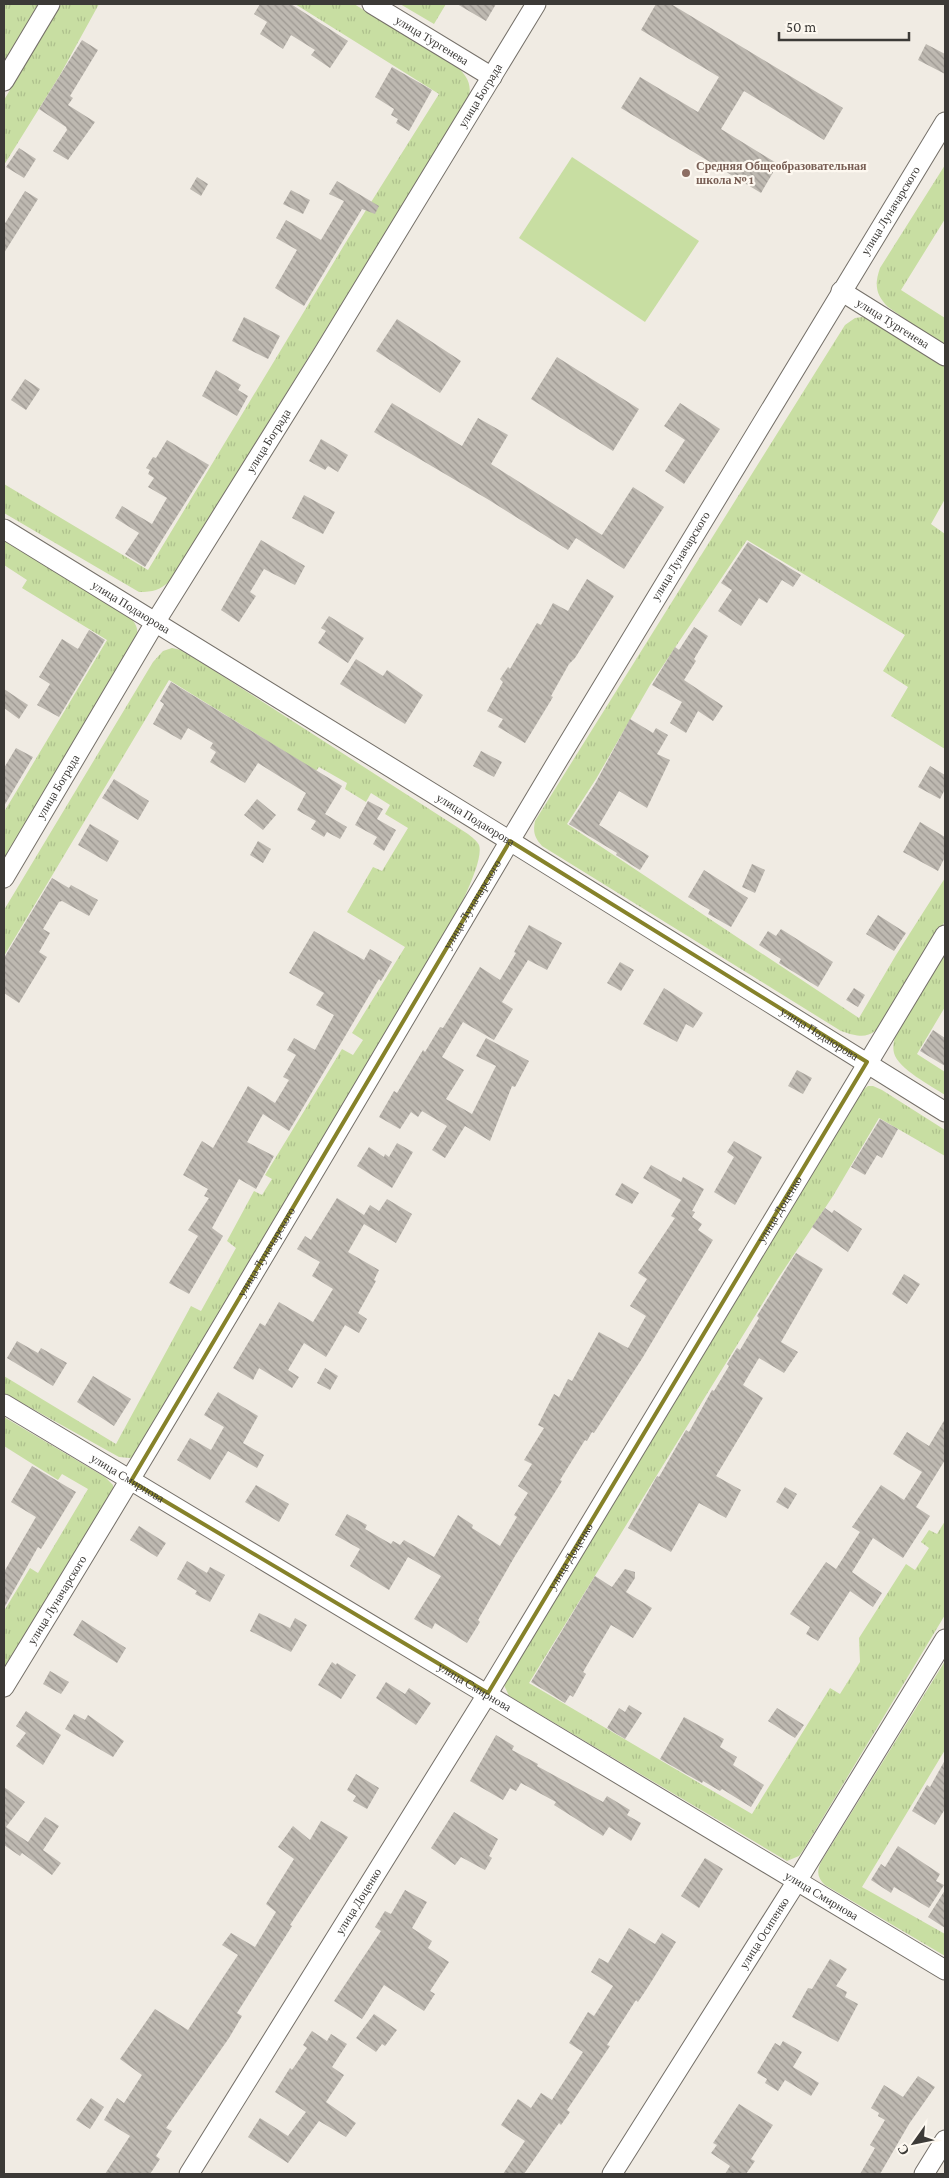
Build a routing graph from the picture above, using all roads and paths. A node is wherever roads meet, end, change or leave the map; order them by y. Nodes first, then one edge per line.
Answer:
1 (50, 4) edge
2 (372, 4) edge
3 (536, 4) edge
4 (492, 77) junction
5 (4, 81) edge
6 (945, 122) edge
7 (841, 291) junction
8 (945, 356) edge
9 (4, 529) edge
10 (156, 622) junction
11 (510, 841) junction
12 (4, 878) edge
13 (945, 935) edge
14 (867, 1062) junction
15 (945, 1112) edge
16 (4, 1404) edge
17 (130, 1481) junction
18 (945, 1639) edge
19 (4, 1687) edge
20 (488, 1694) junction
21 (797, 1881) junction
22 (945, 1970) edge
23 (945, 2140) edge
24 (189, 2174) edge
25 (612, 2174) edge
26 (924, 2174) edge

1 - 5 street
2 - 4 street, улица Тургенева
3 - 4 street, улица Бограда
4 - 10 street, улица Бограда
6 - 7 street, улица Луначарского
7 - 8 street, улица Тургенева
7 - 11 street, улица Луначарского
9 - 10 street, улица Подаюрова
10 - 11 street, улица Подаюрова
10 - 12 street, улица Бограда
11 - 14 street, улица Подаюрова
11 - 17 street, улица Луначарского
13 - 14 street, улица Доценко
14 - 15 street, улица Подаюрова
14 - 20 street, улица Доценко
16 - 17 street, улица Смирнова
17 - 19 street, улица Луначарского
17 - 20 street, улица Смирнова
18 - 21 street, улица Осипенко
20 - 21 street, улица Смирнова
20 - 24 street, улица Доценко
21 - 22 street, улица Смирнова
21 - 25 street, улица Осипенко
23 - 26 street

